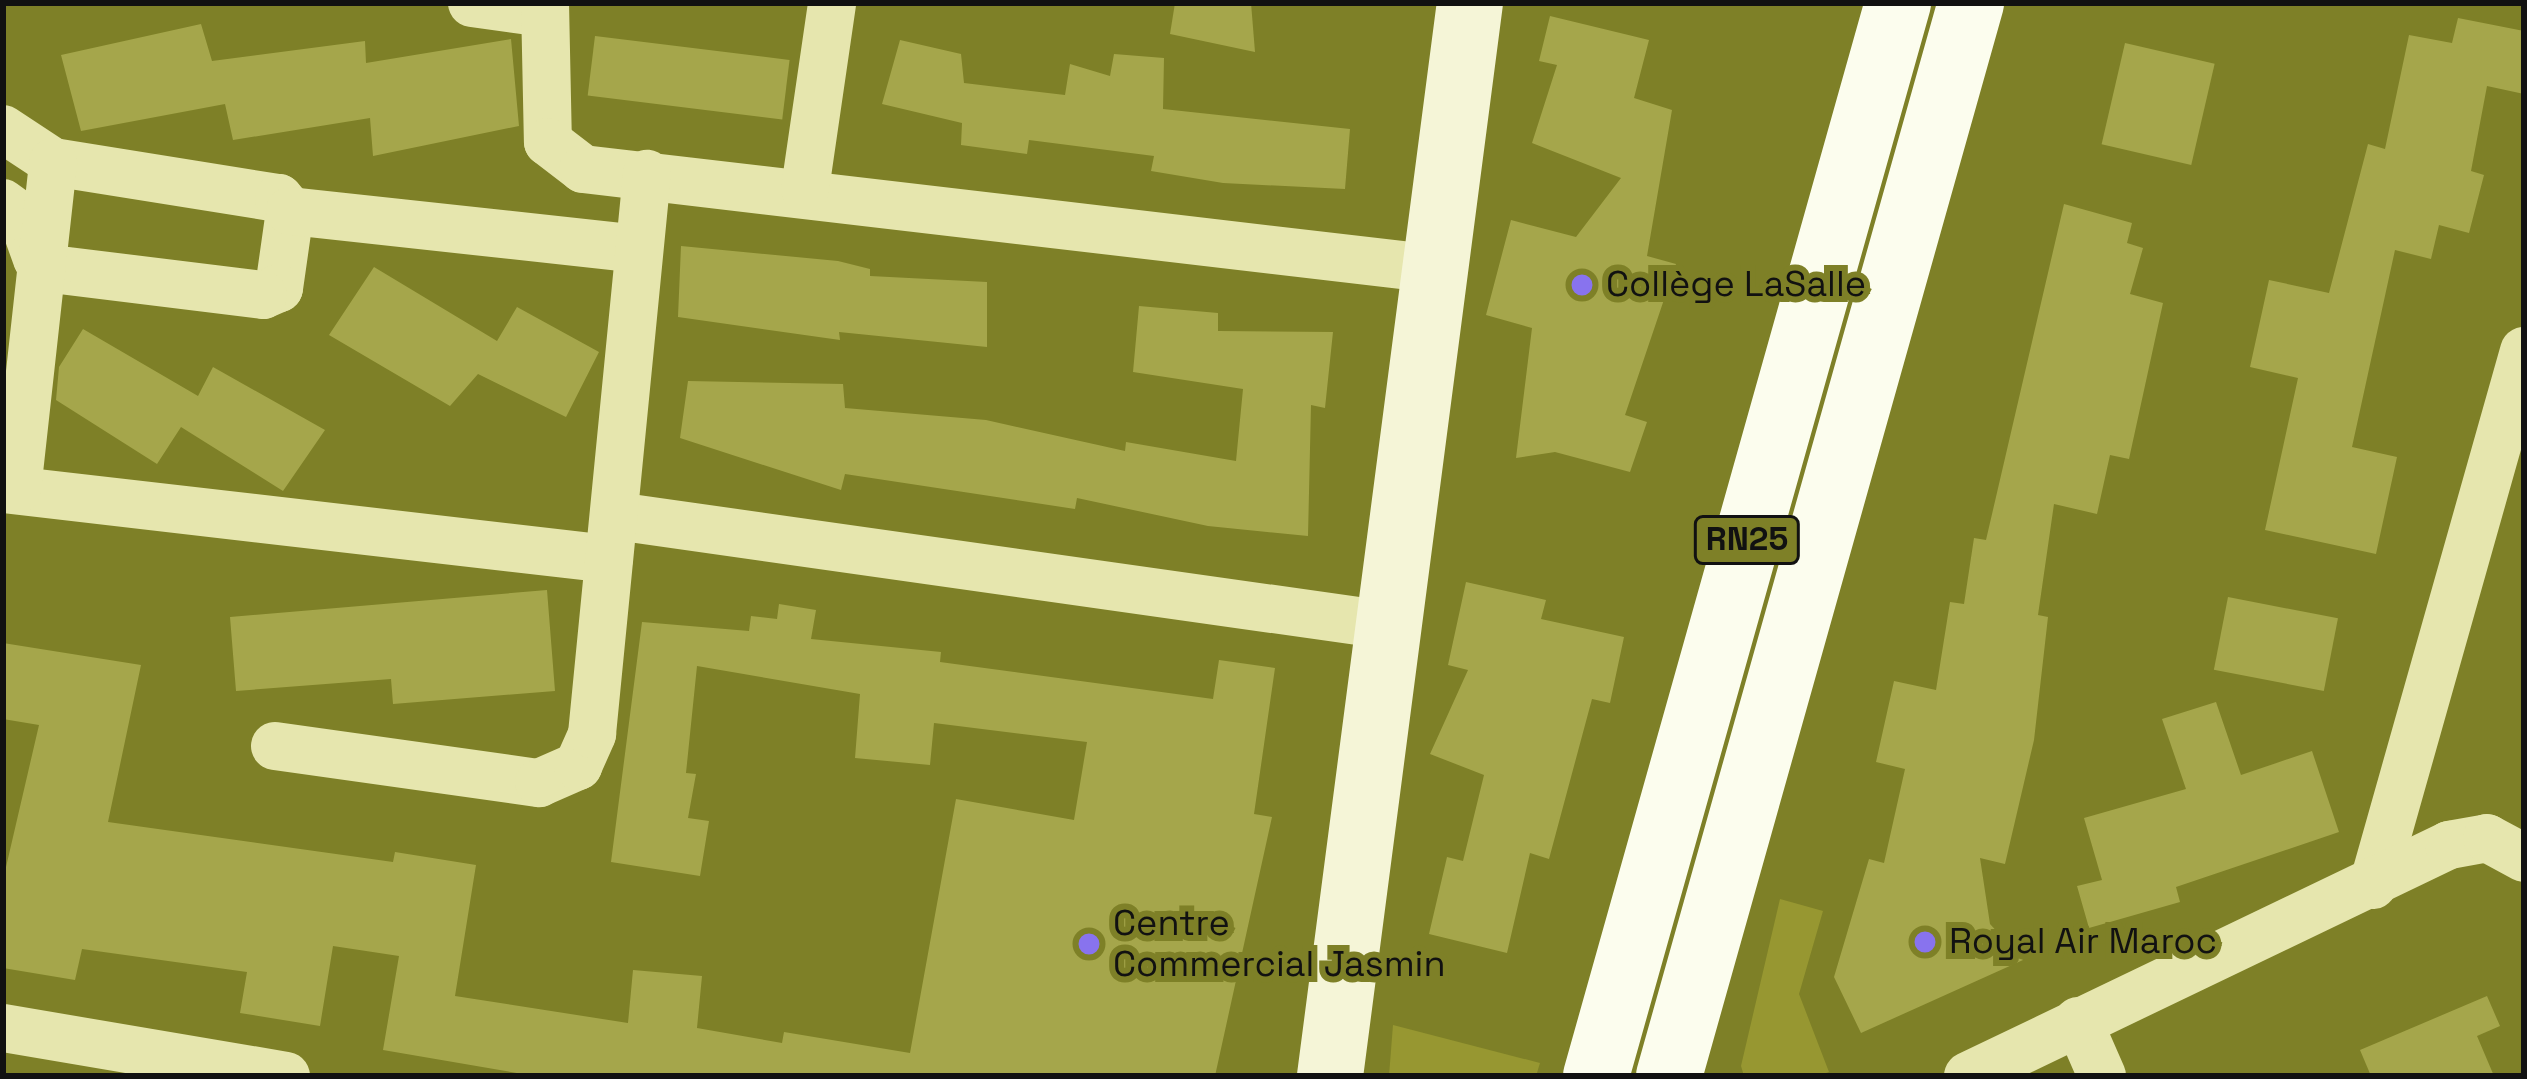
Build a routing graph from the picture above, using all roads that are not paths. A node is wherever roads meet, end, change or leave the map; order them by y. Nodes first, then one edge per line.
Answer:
1 (472, 3) edge
2 (832, 3) edge
3 (1441, 3) edge
4 (1470, 3) edge
5 (1898, 3) edge
6 (1971, 3) edge
7 (544, 8) edge
8 (3, 129) edge
9 (53, 162) junction
10 (647, 174) junction
11 (805, 189) junction
12 (3, 202) edge
13 (290, 212) junction
14 (638, 249) junction
15 (44, 266) junction
16 (1423, 266) junction
17 (2524, 351) edge
18 (10, 489) edge
19 (613, 538) junction
20 (1376, 623) junction
21 (275, 746) dead end
22 (2524, 858) edge
23 (2373, 885) junction
24 (2078, 1021) junction
25 (3, 1028) edge
26 (286, 1076) edge
27 (1305, 1076) edge
28 (1330, 1076) edge
29 (1596, 1076) edge
30 (1669, 1076) edge
31 (1968, 1076) edge
32 (2102, 1076) edge

1 - 7 street
2 - 11 street
3 - 16 main road
4 - 16 main road
5 - 29 main road, RN25
6 - 30 main road, RN25
7 - 10 street
8 - 9 street
9 - 13 street
9 - 15 street
10 - 11 street
10 - 14 street
11 - 16 street
12 - 15 street
13 - 14 street
13 - 15 street
14 - 19 street
15 - 18 street
16 - 20 main road
17 - 23 street
18 - 19 street
19 - 20 street
19 - 21 street
20 - 27 main road
20 - 28 main road
22 - 23 street
23 - 24 street
24 - 31 street
24 - 32 street
25 - 26 street

